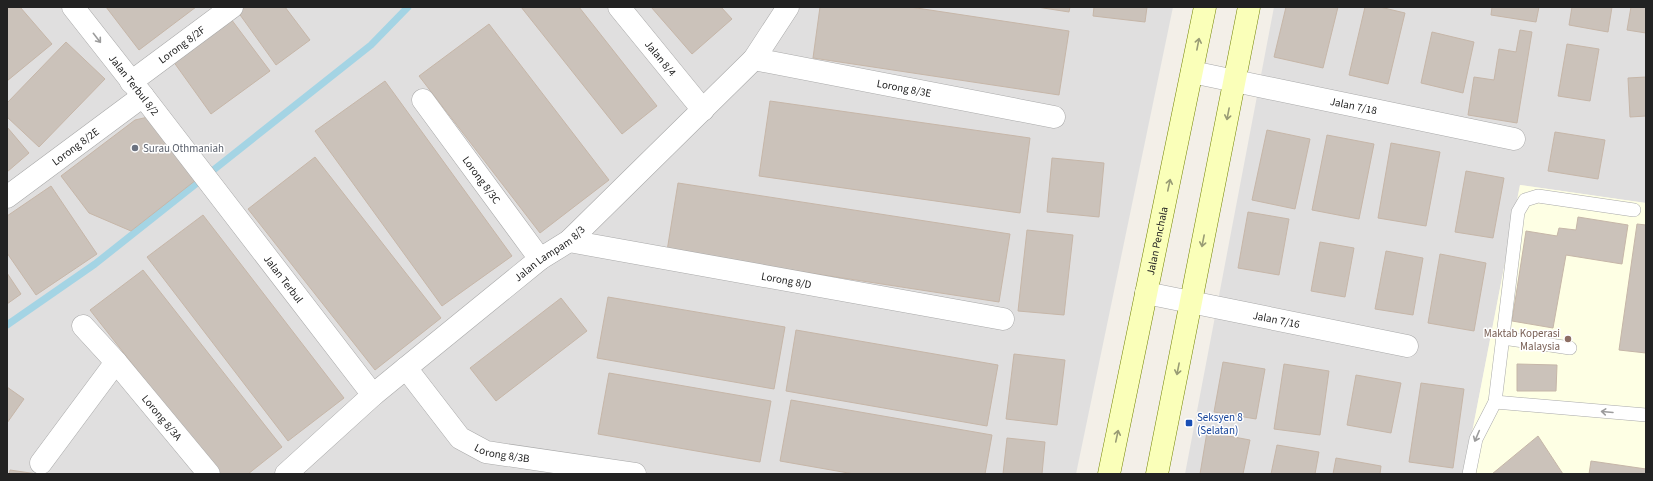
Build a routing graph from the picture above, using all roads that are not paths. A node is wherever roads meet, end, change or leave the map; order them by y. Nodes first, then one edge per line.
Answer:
1 (73, 7) edge
2 (232, 7) edge
3 (619, 7) edge
4 (788, 7) edge
5 (1205, 7) edge
6 (1249, 7) edge
7 (754, 59) junction
8 (1192, 72) junction
9 (1235, 81) junction
10 (138, 89) junction
11 (423, 100) dead end
12 (703, 110) junction
13 (1054, 117) dead end
14 (1514, 139) dead end
15 (194, 163) joint
16 (7, 197) edge
17 (1634, 210) dead end
18 (569, 241) junction
19 (540, 259) junction
20 (1146, 293) junction
21 (1191, 303) junction
22 (1003, 319) dead end
23 (83, 326) dead end
24 (1503, 338) junction
25 (1407, 346) dead end
26 (1570, 348) dead end
27 (116, 362) junction
28 (406, 368) junction
29 (373, 395) junction
30 (1495, 402) junction
31 (1646, 415) edge
32 (41, 463) dead end
33 (209, 474) edge
34 (286, 474) edge
35 (634, 474) edge
36 (1110, 474) edge
37 (1157, 474) edge
38 (1469, 474) edge

1 -> 10 street, Jalan Terbul 8/2
2 - 10 street, Lorong 8/2F
3 - 12 street, Jalan 8/4
4 - 7 street, Jalan Lampam 8/3
8 -> 5 main road, Jalan Penchala
6 - 9 main road
7 - 12 street, Jalan Lampam 8/3
7 - 13 street, Lorong 8/3E
8 - 9 street, Jalan 7/18
20 -> 8 main road, Jalan Penchala
9 - 14 street, Jalan 7/18
9 -> 21 main road
10 - 15 street, Jalan Terbul 8/2
10 - 16 street, Lorong 8/2E
11 - 19 street, Lorong 8/3C
12 - 18 street, Jalan Lampam 8/3
15 - 29 street, Jalan Terbul
17 - 24 lane
18 - 19 street, Jalan Lampam 8/3
18 - 22 street, Lorong 8/D
19 - 28 street, Jalan Lampam 8/3
20 - 21 street, Jalan 7/16
36 -> 20 main road, Jalan Penchala
21 - 25 street, Jalan 7/16
21 -> 37 main road
23 - 27 street, Lorong 8/3A
24 - 26 lane
24 - 30 lane
27 - 32 street
27 - 33 street, Lorong 8/3A
28 - 29 street, Jalan Lampam 8/3
28 - 35 street, Lorong 8/3B
29 - 34 street, Jalan Lampam 8/3
31 -> 30 lane
30 -> 38 lane

